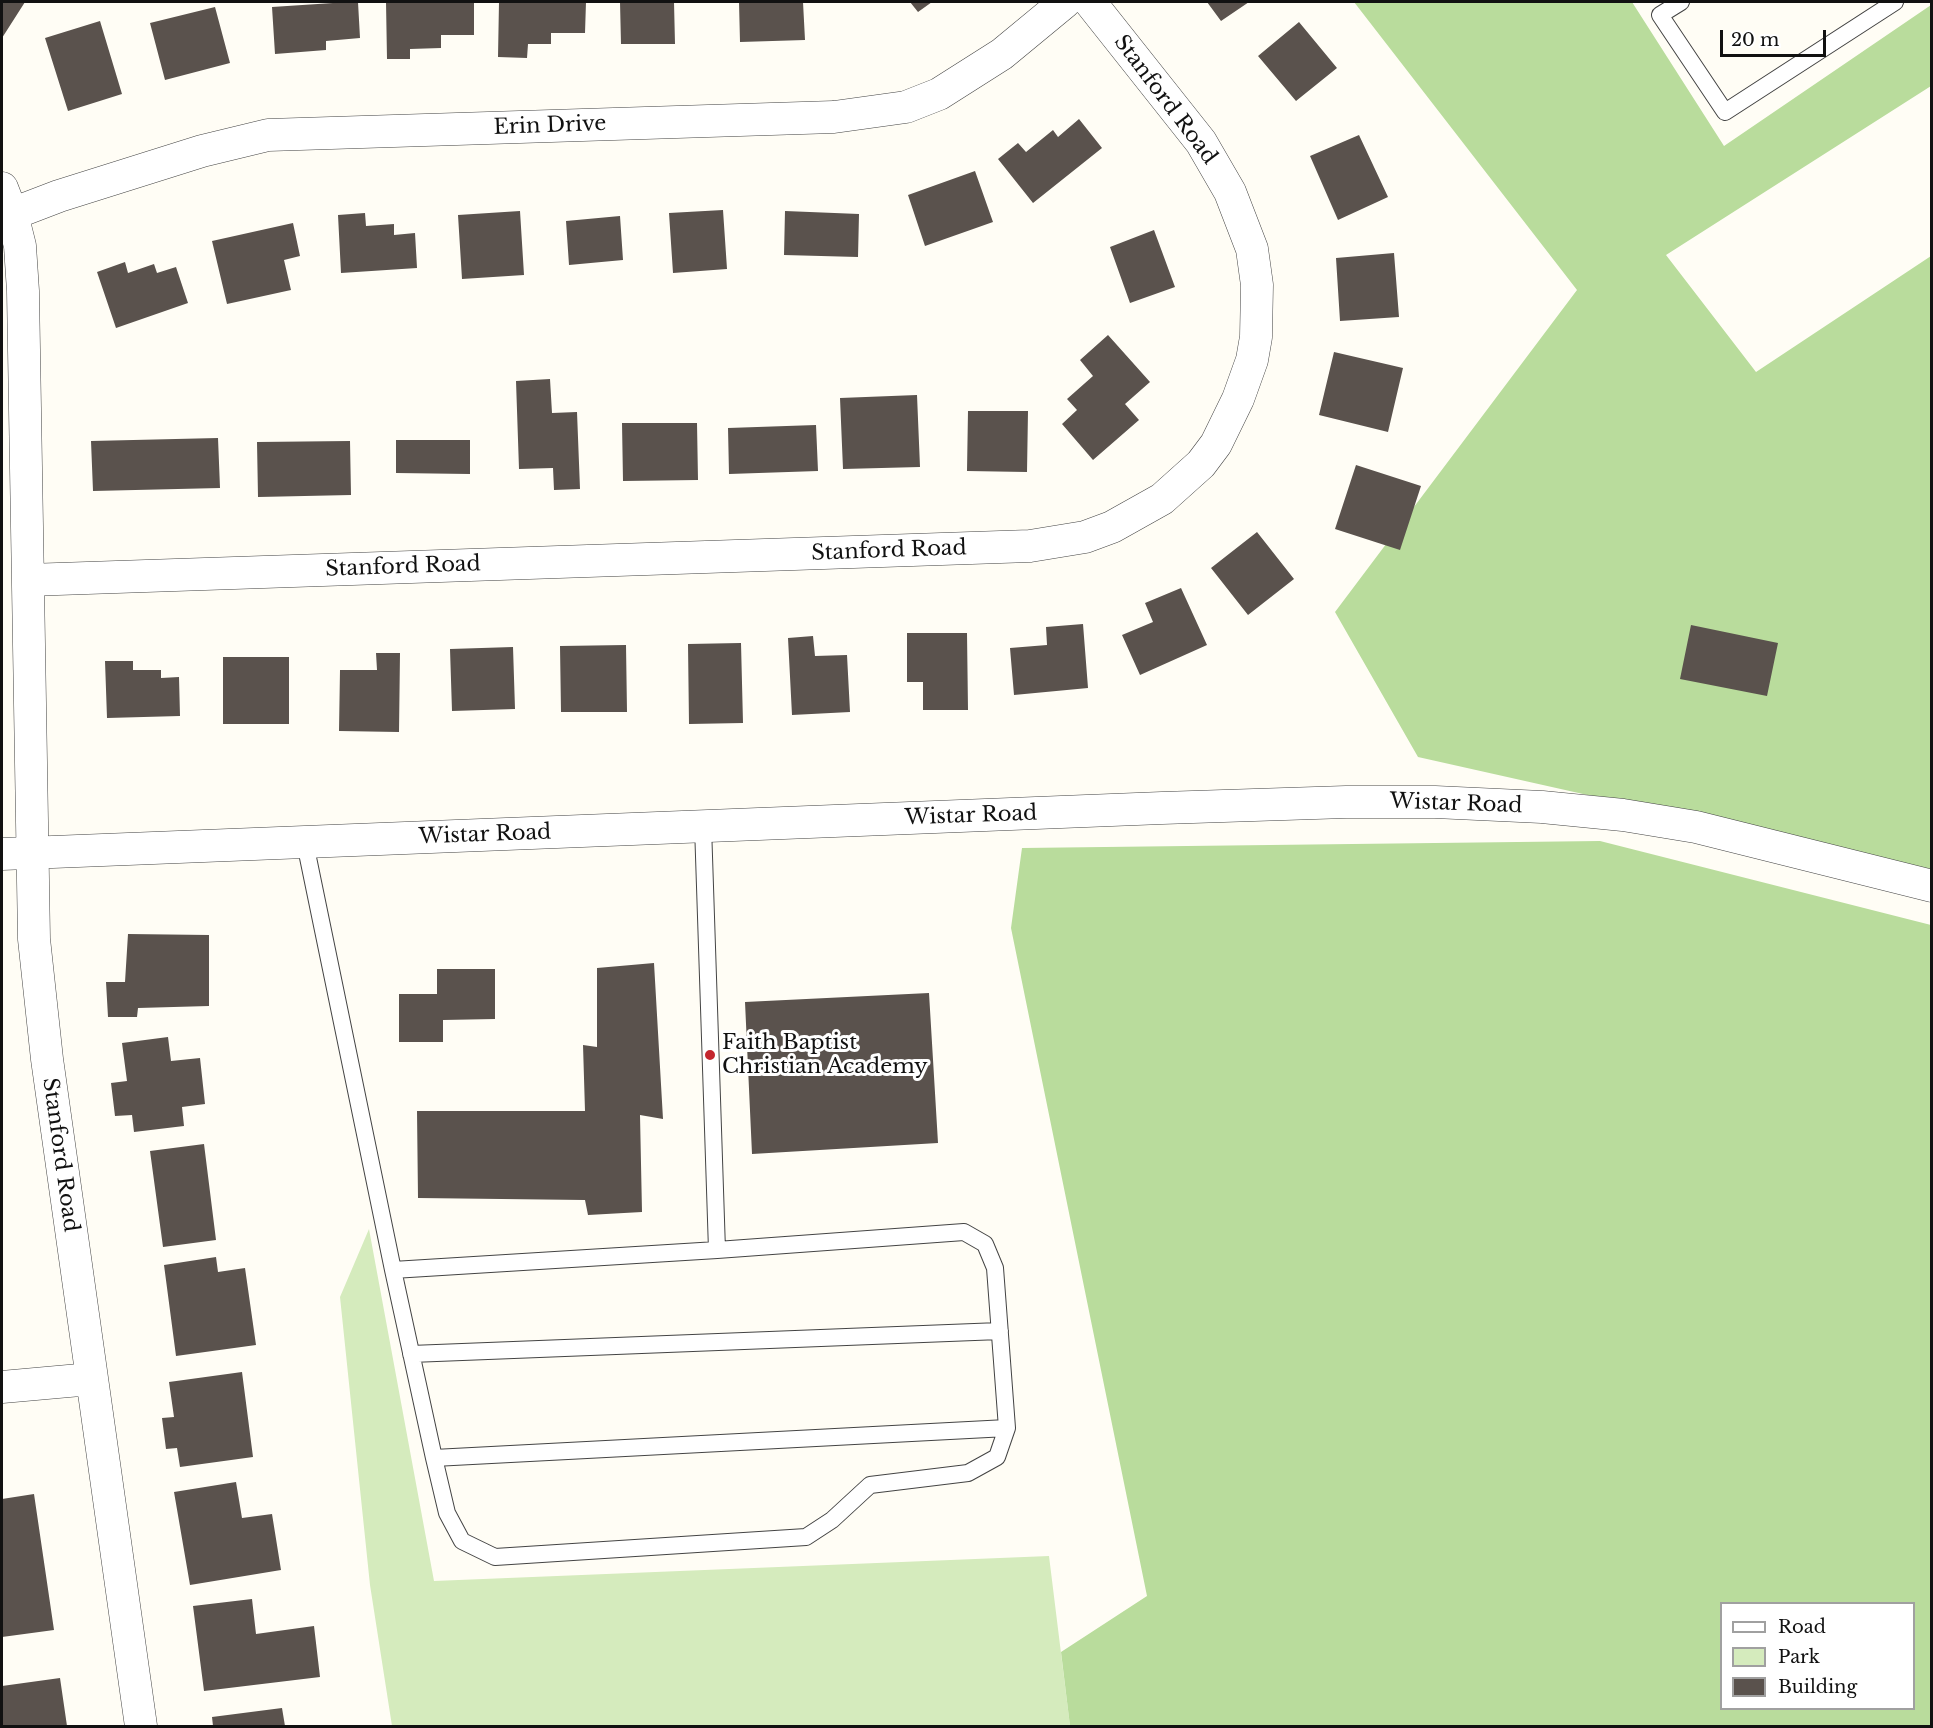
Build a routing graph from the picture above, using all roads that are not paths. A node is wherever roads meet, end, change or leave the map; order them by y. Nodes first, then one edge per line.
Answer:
1 (1065, 2) edge
2 (1090, 2) edge
3 (1681, 2) edge
4 (1895, 2) edge
5 (7, 201) edge
6 (28, 580) junction
7 (703, 826) junction
8 (305, 843) junction
9 (34, 852) junction
10 (2, 854) edge
11 (1932, 886) edge
12 (717, 1250) junction
13 (393, 1270) junction
14 (1000, 1331) junction
15 (411, 1354) junction
16 (91, 1379) junction
17 (2, 1387) edge
18 (1007, 1428) junction
19 (434, 1458) junction
20 (141, 1726) edge

1 - 5 street, Erin Drive
2 - 6 street, Stanford Road
3 - 4 lane
5 - 6 street, Stanford Road
6 - 9 street, Stanford Road
7 - 8 street, Wistar Road
7 - 11 street, Wistar Road
7 - 12 lane
8 - 9 street, Wistar Road
8 - 13 lane
9 - 10 street, Wistar Road
9 - 16 street, Stanford Road
12 - 13 lane
12 - 14 lane
13 - 15 lane
14 - 15 lane
14 - 18 lane
15 - 19 lane
16 - 17 street
16 - 20 street, Stanford Road
18 - 19 lane
18 - 19 lane

